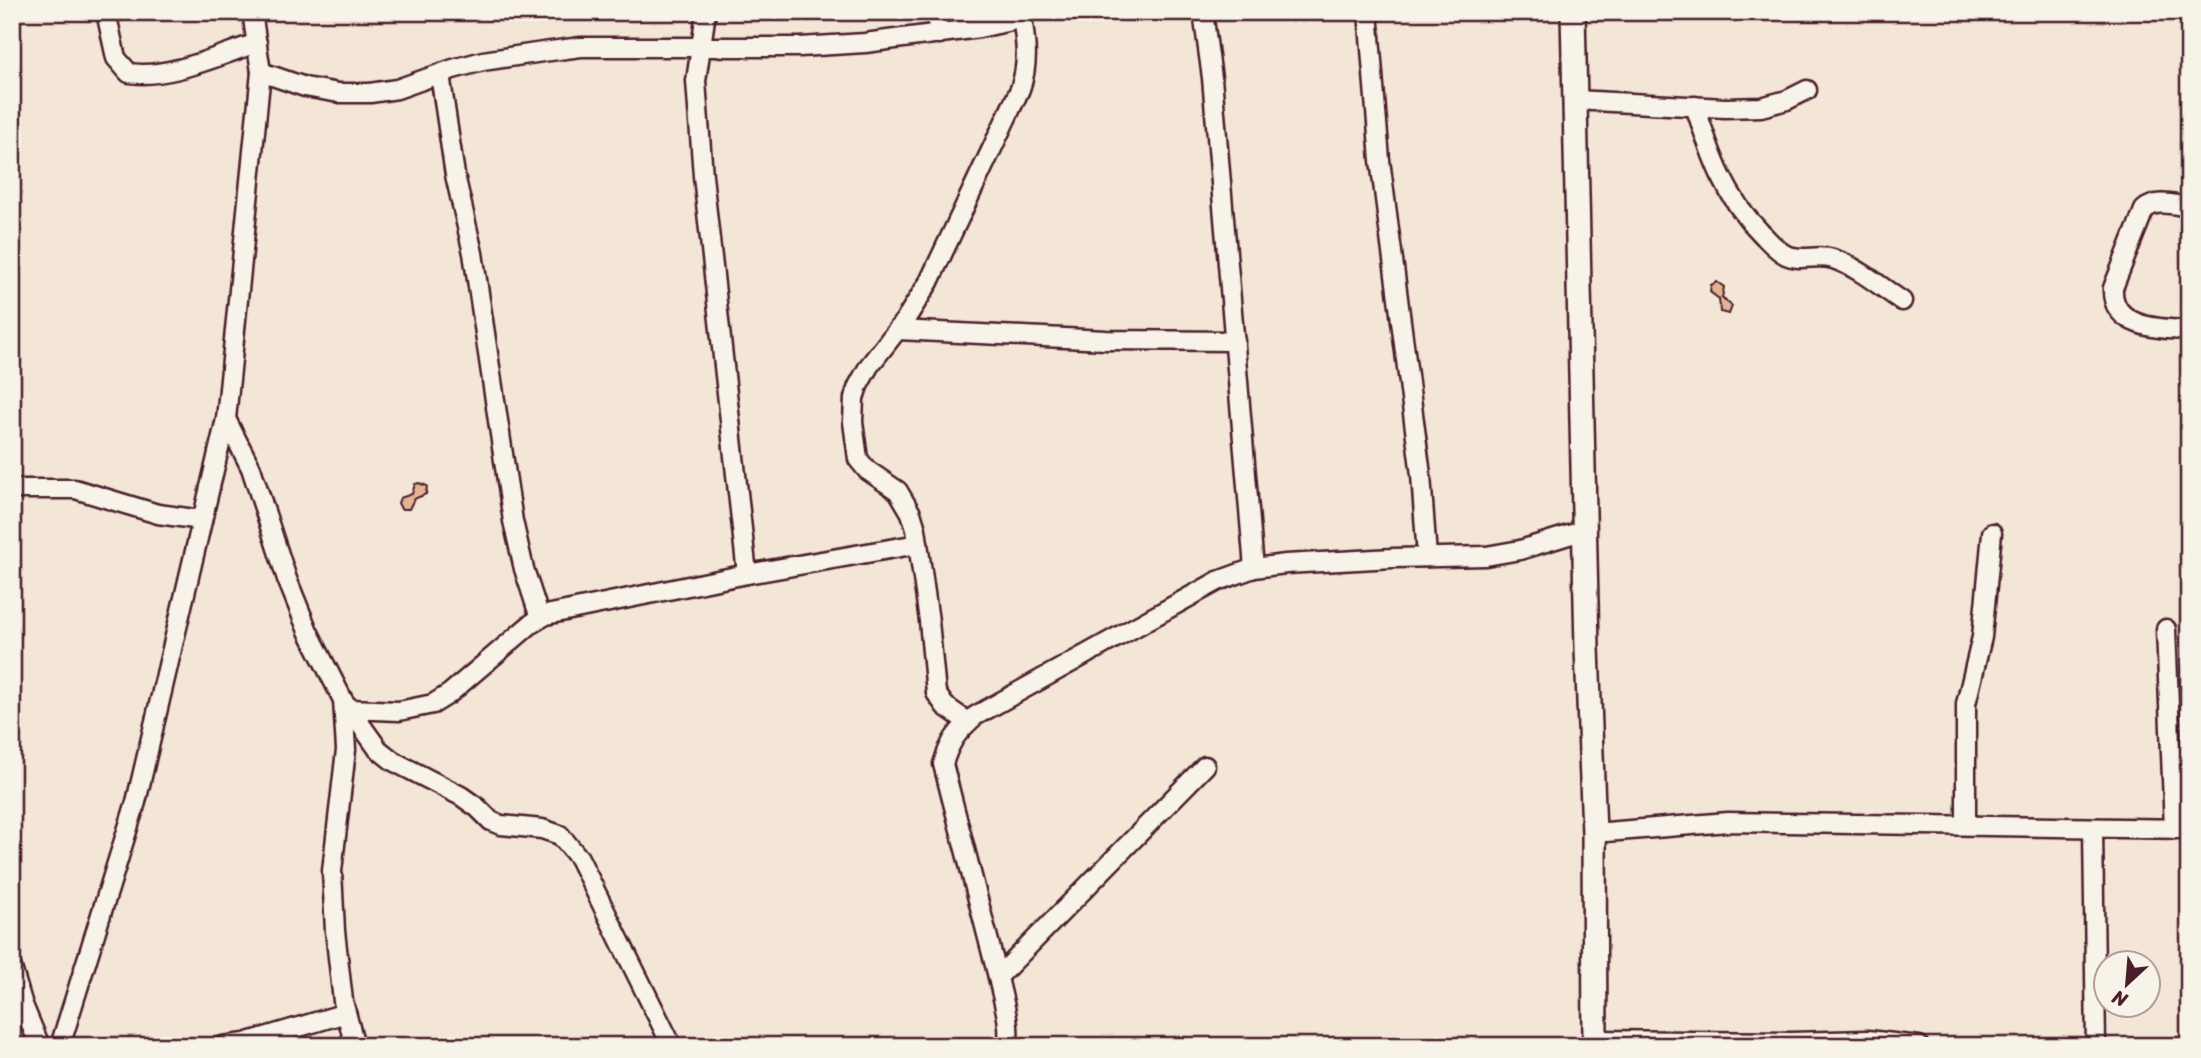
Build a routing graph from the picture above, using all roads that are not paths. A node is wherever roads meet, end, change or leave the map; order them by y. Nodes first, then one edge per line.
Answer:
1 (106, 12) edge
2 (252, 12) edge
3 (706, 12) edge
4 (936, 12) edge
5 (1203, 12) edge
6 (1368, 12) edge
7 (1573, 12) edge
8 (1025, 15) edge
9 (939, 34) junction
10 (257, 43) junction
11 (701, 47) junction
12 (261, 72) junction
13 (440, 74) junction
14 (1807, 90) dead end
15 (1575, 100) junction
16 (1695, 106) junction
17 (2189, 207) edge
18 (1902, 301) dead end
19 (898, 330) junction
20 (2189, 330) edge
21 (1235, 341) junction
22 (226, 419) junction
23 (12, 489) edge
24 (202, 520) junction
25 (1585, 530) junction
26 (1992, 533) dead end
27 (918, 544) junction
28 (1427, 557) junction
29 (1254, 568) junction
30 (747, 574) junction
31 (540, 618) junction
32 (2166, 629) dead end
33 (347, 705) junction
34 (968, 722) junction
35 (1205, 766) dead end
36 (1966, 824) junction
37 (2093, 829) junction
38 (2181, 829) edge
39 (1594, 833) junction
40 (12, 968) edge
41 (998, 977) junction
42 (346, 1013) junction
43 (1595, 1043) edge
44 (1792, 1044) edge
45 (40, 1046) edge
46 (60, 1046) edge
47 (223, 1046) edge
48 (355, 1046) edge
49 (672, 1046) edge
50 (1007, 1046) edge
51 (1919, 1046) edge
52 (2096, 1046) edge

1 - 10 street
2 - 10 street
3 - 11 street
4 - 9 street
5 - 21 street
6 - 28 street
7 - 15 street
8 - 9 street
8 - 19 street
9 - 11 street
10 - 12 street
11 - 13 street
11 - 30 street
12 - 13 street
12 - 22 street
13 - 31 street
14 - 16 street
15 - 16 street
15 - 25 street
16 - 18 street
17 - 20 street
19 - 21 street
19 - 27 street
21 - 29 street
22 - 24 street
22 - 33 street
23 - 24 street
24 - 46 street
25 - 28 street
25 - 39 street
26 - 36 street
27 - 30 street
27 - 34 street
28 - 29 street
29 - 34 street
30 - 31 street
31 - 33 street
32 - 38 street
33 - 42 street
33 - 49 street
34 - 41 street
35 - 41 street
36 - 37 street
36 - 39 street
37 - 38 street
37 - 52 street
39 - 43 street
40 - 45 street
41 - 50 street
42 - 47 street
42 - 48 street
43 - 44 street
44 - 51 street

